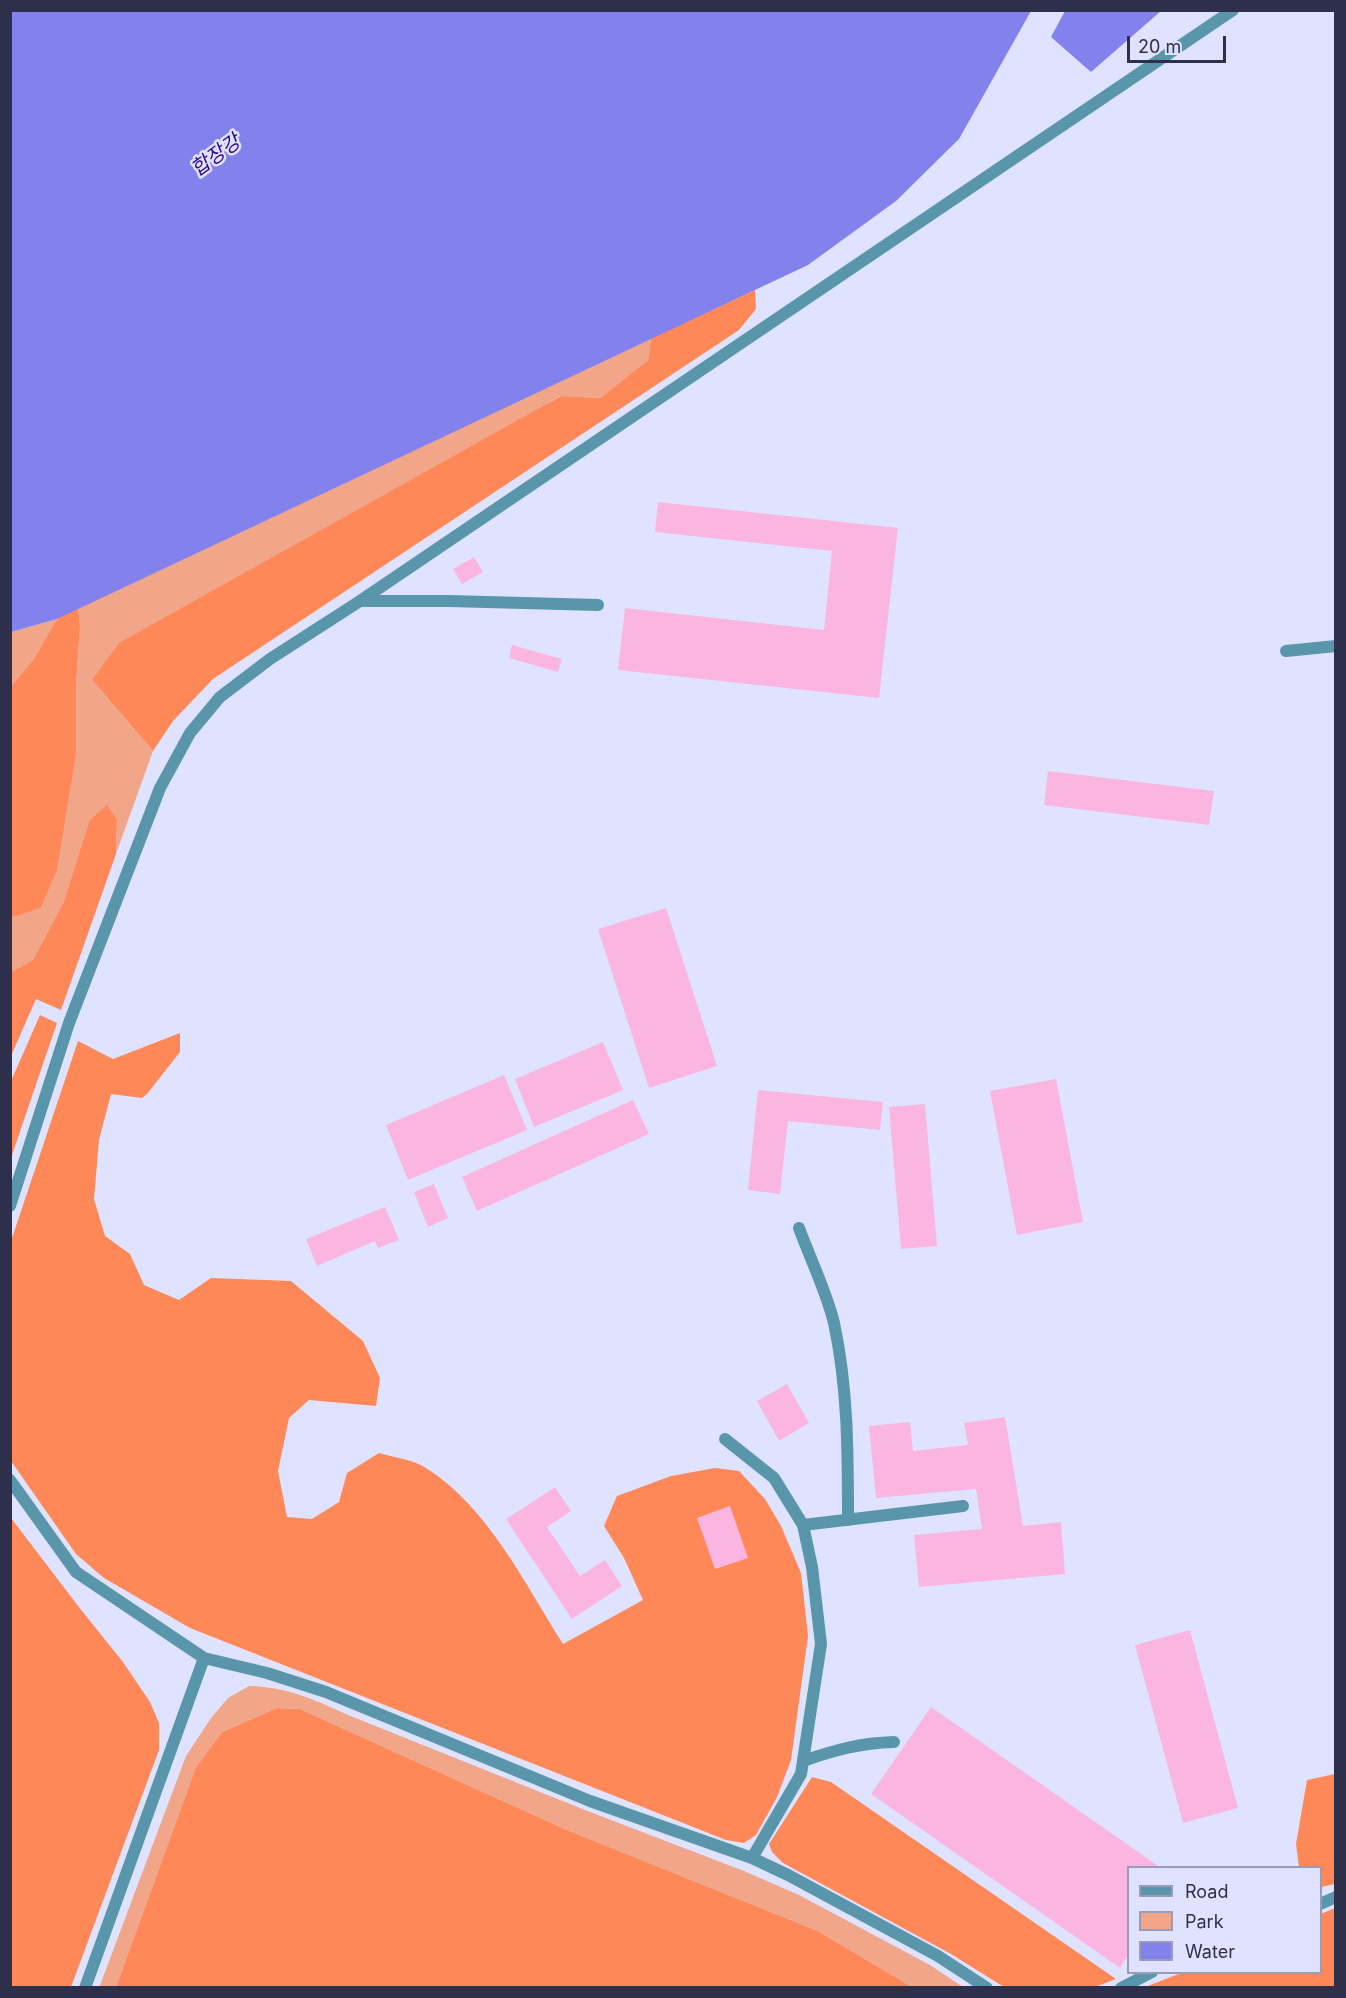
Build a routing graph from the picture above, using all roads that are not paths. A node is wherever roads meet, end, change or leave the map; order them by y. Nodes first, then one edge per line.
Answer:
1 (1233, 10) edge
2 (360, 601) junction
3 (597, 605) dead end
4 (1335, 646) edge
5 (1286, 651) dead end
6 (10, 1206) edge
7 (799, 1228) dead end
8 (725, 1439) dead end
9 (10, 1480) edge
10 (963, 1506) dead end
11 (848, 1520) junction
12 (803, 1525) junction
13 (204, 1658) junction
14 (894, 1742) dead end
15 (803, 1761) junction
16 (752, 1858) junction
17 (1148, 1974) edge
18 (85, 1988) edge
19 (987, 1988) edge
20 (1121, 1988) edge

1 - 2 street
2 - 3 street
2 - 6 street
4 - 5 street
7 - 11 street
8 - 12 street
9 - 13 street
10 - 11 street
11 - 12 street
12 - 15 street
13 - 16 street
13 - 18 street
14 - 15 street
15 - 16 street
16 - 19 street
17 - 20 street

